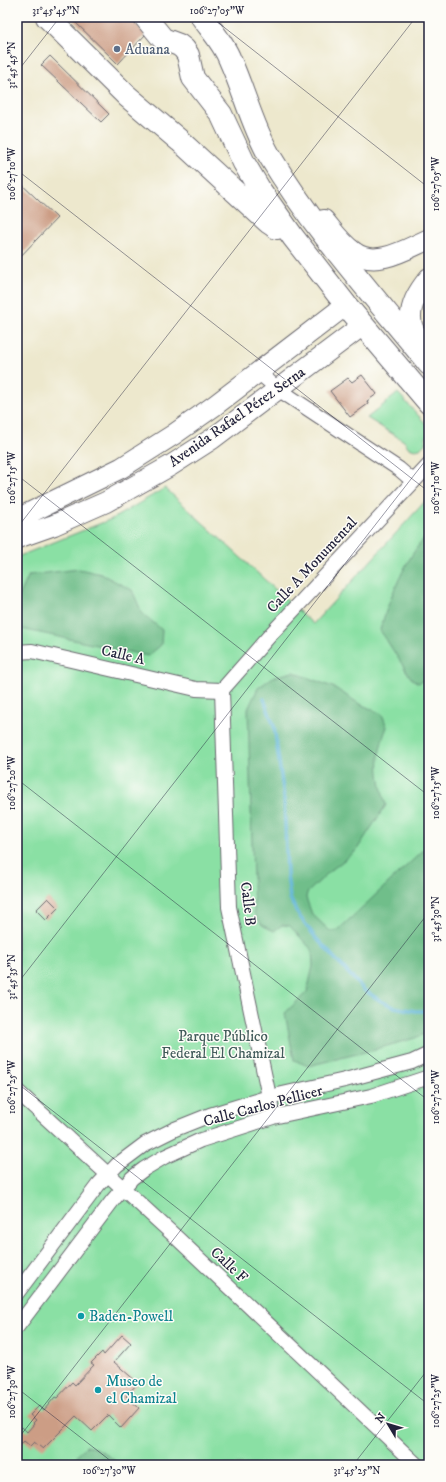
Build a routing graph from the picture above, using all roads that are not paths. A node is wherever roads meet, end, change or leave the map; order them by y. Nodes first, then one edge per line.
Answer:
1 (47, 17) edge
2 (145, 17) edge
3 (202, 17) edge
4 (294, 192) junction
5 (293, 237) junction
6 (429, 239) edge
7 (429, 278) edge
8 (346, 305) junction
9 (363, 325) junction
10 (429, 351) edge
11 (429, 364) edge
12 (258, 372) junction
13 (278, 389) junction
14 (429, 403) edge
15 (429, 465) edge
16 (413, 481) junction
17 (17, 518) edge
18 (17, 538) edge
19 (17, 652) edge
20 (222, 690) junction
21 (429, 1054) edge
22 (429, 1077) edge
23 (17, 1092) edge
24 (269, 1097) junction
25 (273, 1117) junction
26 (108, 1175) junction
27 (123, 1189) junction
28 (17, 1293) edge
29 (17, 1328) edge
30 (417, 1465) edge

1 - 5 highway
2 - 5 highway
3 - 4 highway
4 - 6 main road
4 - 11 highway
5 - 8 highway
7 - 10 main road
8 - 9 highway
8 - 12 main road, Avenida Rafael Pérez Serna
9 - 13 main road, Avenida Rafael Pérez Serna
9 - 14 highway
12 - 13 street
12 - 17 main road, Avenida Rafael Pérez Serna
13 - 16 street
13 - 18 main road, Avenida Rafael Pérez Serna
15 - 16 street, Calle A Monumental
16 - 20 street, Calle A Monumental
19 - 20 street, Calle A
20 - 24 street, Calle B
21 - 24 street, Calle Carlos Pellicer
22 - 25 street, Calle Carlos Pellicer
23 - 26 street, Calle F
24 - 25 street, Calle B
24 - 26 street, Calle Carlos Pellicer
25 - 27 street, Calle Carlos Pellicer
26 - 27 street, Calle F
26 - 28 street, Calle Carlos Pellicer
27 - 29 street, Calle Carlos Pellicer
27 - 30 street, Calle F

